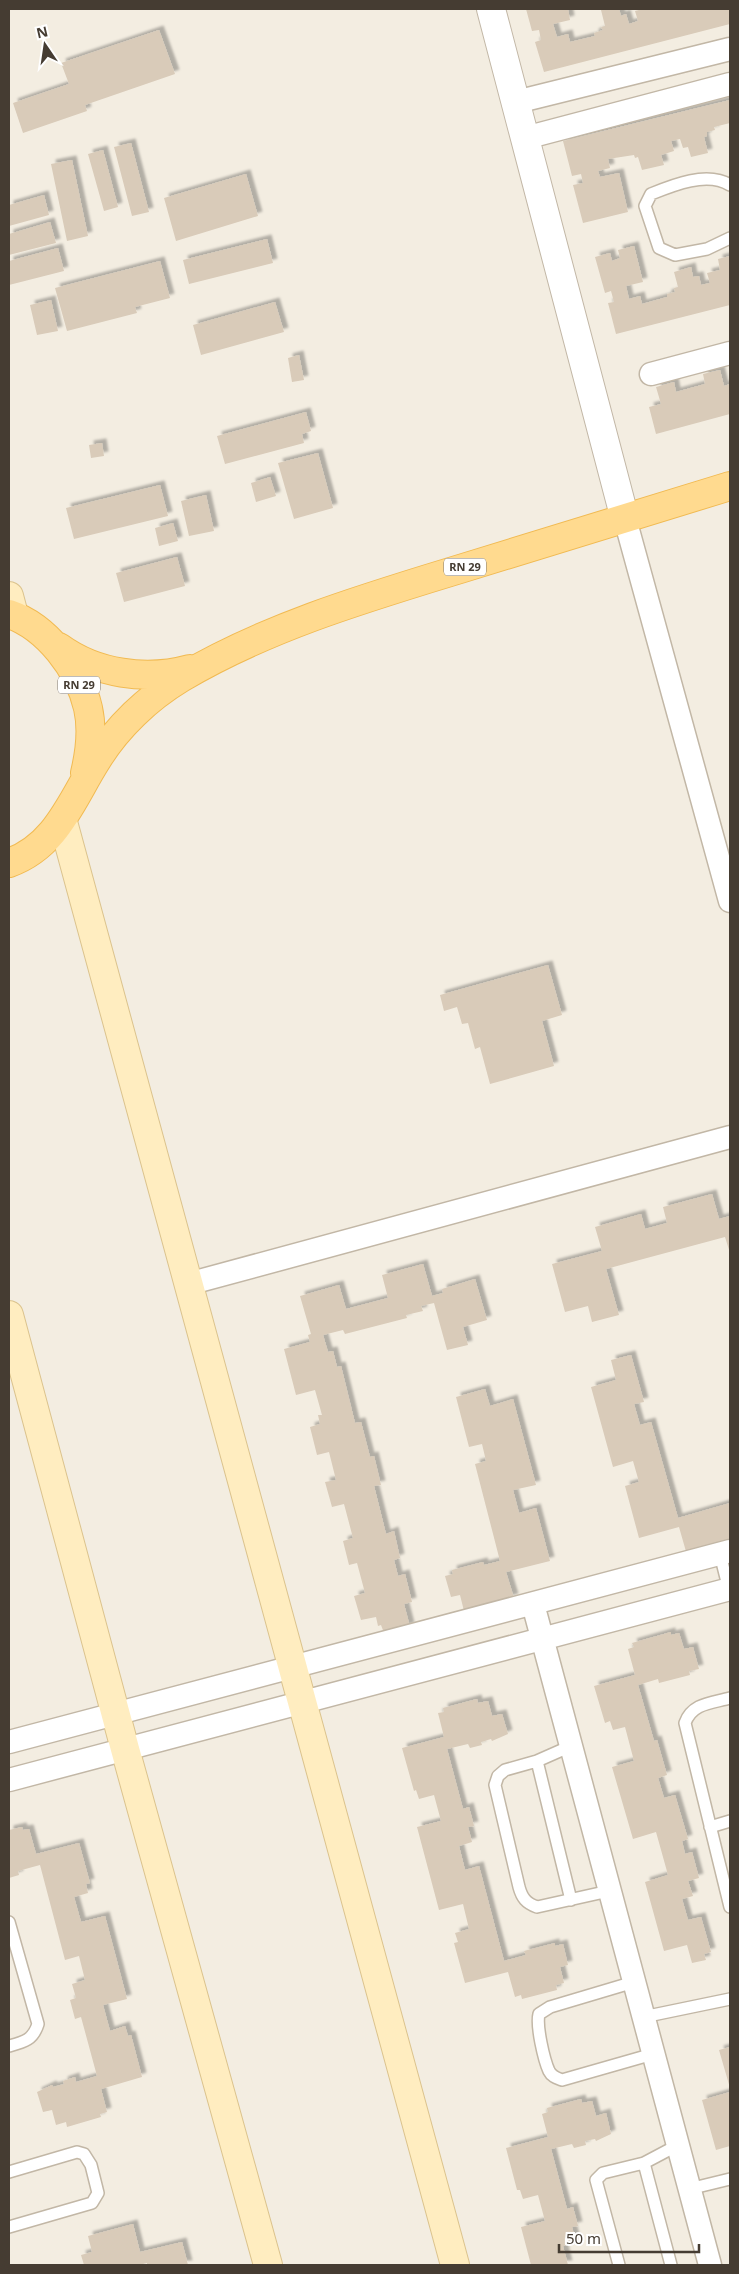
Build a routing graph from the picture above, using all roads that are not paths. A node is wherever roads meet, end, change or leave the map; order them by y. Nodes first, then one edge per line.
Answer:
1 (490, 9) edge
2 (730, 49) edge
3 (730, 84) edge
4 (516, 102) junction
5 (525, 138) junction
6 (730, 185) edge
7 (730, 238) edge
8 (730, 353) edge
9 (651, 374) dead end
10 (730, 486) edge
11 (625, 518) junction
12 (10, 608) edge
13 (51, 642) junction
14 (206, 665) junction
15 (83, 785) junction
16 (63, 822) junction
17 (9, 863) edge
18 (730, 901) edge
19 (730, 1138) edge
20 (188, 1284) junction
21 (10, 1322) edge
22 (725, 1553) edge
23 (730, 1591) edge
24 (533, 1604) junction
25 (542, 1639) junction
26 (292, 1667) junction
27 (730, 1698) edge
28 (302, 1702) junction
29 (116, 1714) junction
30 (9, 1742) edge
31 (571, 1746) junction
32 (125, 1749) junction
33 (537, 1761) junction
34 (9, 1780) edge
35 (730, 1822) edge
36 (710, 1827) junction
37 (610, 1891) junction
38 (571, 1900) junction
39 (730, 1908) edge
40 (9, 1922) edge
41 (634, 1982) junction
42 (730, 1999) edge
43 (643, 2017) junction
44 (9, 2046) edge
45 (653, 2054) junction
46 (678, 2145) junction
47 (644, 2162) junction
48 (9, 2172) edge
49 (730, 2179) edge
50 (689, 2189) junction
51 (9, 2227) edge
52 (268, 2265) edge
53 (455, 2265) edge
54 (618, 2265) edge
55 (671, 2265) edge
56 (710, 2265) edge

1 - 4 street
2 - 4 street
3 - 5 street
4 - 5 street
5 - 11 street
6 - 7 lane
8 - 9 street
10 - 11 main road, RN 29
11 - 14 main road, RN 29
11 - 18 street
12 - 13 main road, RN 29
13 - 14 main road, RN 29
13 - 15 main road, RN 29
14 - 15 main road, RN 29
15 - 16 main road, RN 29
16 - 17 main road, RN 29
16 - 20 main road
19 - 20 street
20 - 26 main road
21 - 29 main road
22 - 23 lane
22 - 24 street
23 - 25 street
24 - 25 street
24 - 26 street
25 - 28 street
25 - 31 street
26 - 28 main road
26 - 29 street
27 - 36 lane
28 - 32 street
28 - 53 main road
29 - 30 street
29 - 32 main road
31 - 33 lane
31 - 37 street
32 - 34 street
32 - 52 main road
33 - 38 lane
33 - 38 lane
35 - 36 lane
36 - 39 lane
37 - 38 lane
37 - 41 street
40 - 44 lane
41 - 43 street
41 - 45 lane
42 - 43 lane
43 - 45 street
45 - 46 street
46 - 47 lane
46 - 50 street
47 - 54 lane
47 - 55 lane
48 - 51 lane
49 - 50 lane
50 - 56 street

